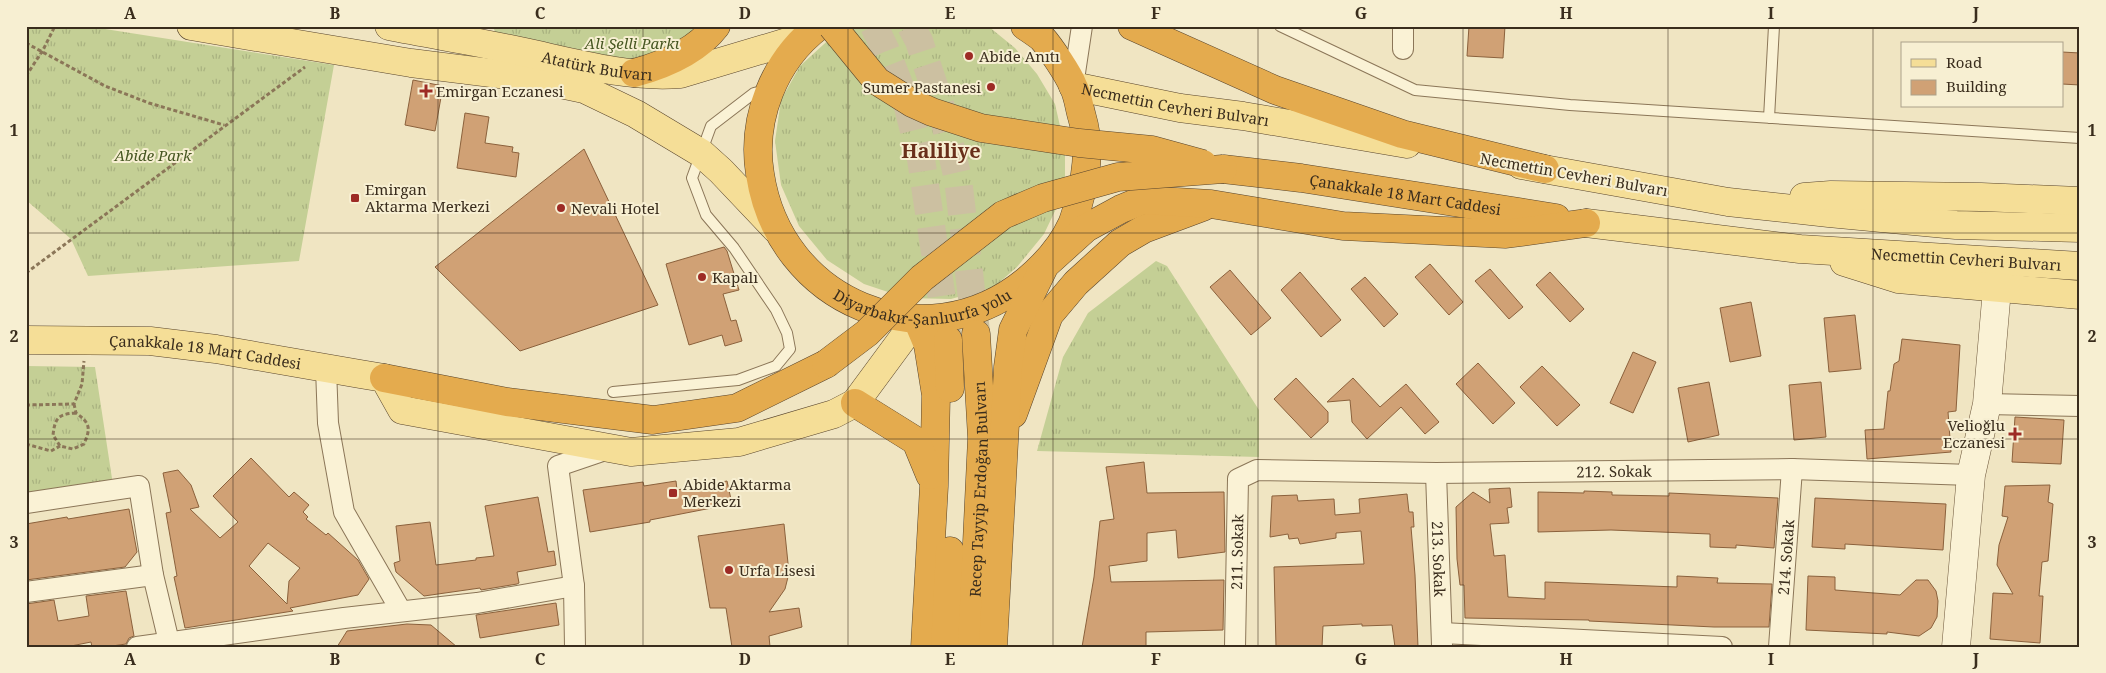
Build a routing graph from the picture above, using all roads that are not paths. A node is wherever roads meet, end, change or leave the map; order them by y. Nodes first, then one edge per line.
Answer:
1 (191, 26) edge
2 (716, 26) edge
3 (832, 26) edge
4 (1025, 26) edge
5 (1082, 26) edge
6 (1132, 26) edge
7 (1280, 26) edge
8 (1403, 26) edge
9 (1774, 26) edge
10 (396, 27) edge
11 (809, 30) edge
12 (453, 32) edge
13 (1403, 48) dead end
14 (634, 73) junction
15 (1074, 86) junction
16 (770, 89) junction
17 (1769, 118) junction
18 (2080, 138) edge
19 (701, 152) junction
20 (1224, 169) junction
21 (1545, 169) junction
22 (2080, 201) edge
23 (1728, 202) junction
24 (1211, 204) junction
25 (1586, 223) junction
26 (2080, 228) edge
27 (776, 229) junction
28 (1800, 249) junction
29 (1045, 265) junction
30 (2080, 266) edge
31 (1997, 289) junction
32 (2080, 295) edge
33 (917, 318) junction
34 (976, 334) tunnel mouth
35 (26, 340) edge
36 (948, 340) tunnel mouth
37 (326, 368) junction
38 (384, 378) junction
39 (612, 392) dead end
40 (855, 403) junction
41 (1987, 404) junction
42 (2080, 406) edge
43 (1004, 436) junction
44 (610, 448) junction
45 (1792, 468) junction
46 (1258, 470) joint
47 (1436, 473) junction
48 (1971, 475) junction
49 (934, 486) junction
50 (26, 503) edge
51 (153, 575) junction
52 (574, 586) junction
53 (26, 592) edge
54 (401, 611) junction
55 (1442, 640) edge
56 (225, 641) edge
57 (169, 642) junction
58 (137, 647) edge
59 (575, 647) edge
60 (925, 647) edge
61 (945, 647) edge
62 (972, 647) edge
63 (993, 647) edge
64 (1235, 647) edge
65 (1722, 647) edge
66 (1779, 647) edge
67 (1956, 647) edge

1 - 19 main road
2 - 14 highway
3 - 20 highway, bridge
4 - 15 highway, Diyarbakır-Şanlıurfa yolu
5 - 15 street
6 - 21 highway
7 - 17 lane
8 - 13 street
9 - 17 lane
10 - 12 main road, Atatürk Bulvarı
11 - 14 main road, Atatürk Bulvarı
11 - 16 highway, Diyarbakır-Şanlıurfa yolu
12 - 14 main road, Atatürk Bulvarı
15 - 21 main road, Necmettin Cevheri Bulvarı
15 - 29 highway, Diyarbakır-Şanlıurfa yolu
16 - 19 lane
16 - 27 highway, Diyarbakır-Şanlıurfa yolu
17 - 18 lane
19 - 27 main road
19 - 39 lane
20 - 25 highway, Çanakkale 18 Mart Caddesi
20 - 38 highway, bridge
21 - 23 main road, Necmettin Cevheri Bulvarı
22 - 23 main road
23 - 26 main road, Necmettin Cevheri Bulvarı
24 - 25 highway
24 - 29 highway
24 - 43 highway
25 - 28 main road, Necmettin Cevheri Bulvarı
27 - 33 highway, Diyarbakır-Şanlıurfa yolu
28 - 30 main road, Necmettin Cevheri Bulvarı
28 - 31 main road
29 - 33 highway, Diyarbakır-Şanlıurfa yolu
29 - 43 highway
31 - 32 main road
31 - 41 street
33 - 40 main road
33 - 49 highway
34 - 62 highway, Recep Tayyip Erdoğan Bulvarı
35 - 37 main road, Çanakkale 18 Mart Caddesi
36 - 61 highway, Recep Tayyip Erdoğan Bulvarı
37 - 38 main road, Çanakkale 18 Mart Caddesi
37 - 54 street
38 - 44 main road
40 - 44 main road
40 - 49 highway
41 - 42 street
41 - 48 street
43 - 63 highway
44 - 52 street
45 - 47 street, 212. Sokak
45 - 48 street, 212. Sokak
45 - 66 street, 214. Sokak
46 - 47 street, 212. Sokak
46 - 64 street, 211. Sokak
47 - 55 street, 213. Sokak
48 - 67 street
49 - 60 highway
50 - 51 street
51 - 53 street
51 - 57 street
52 - 54 street
52 - 59 street
54 - 56 street
55 - 65 street
56 - 57 street
57 - 58 street

